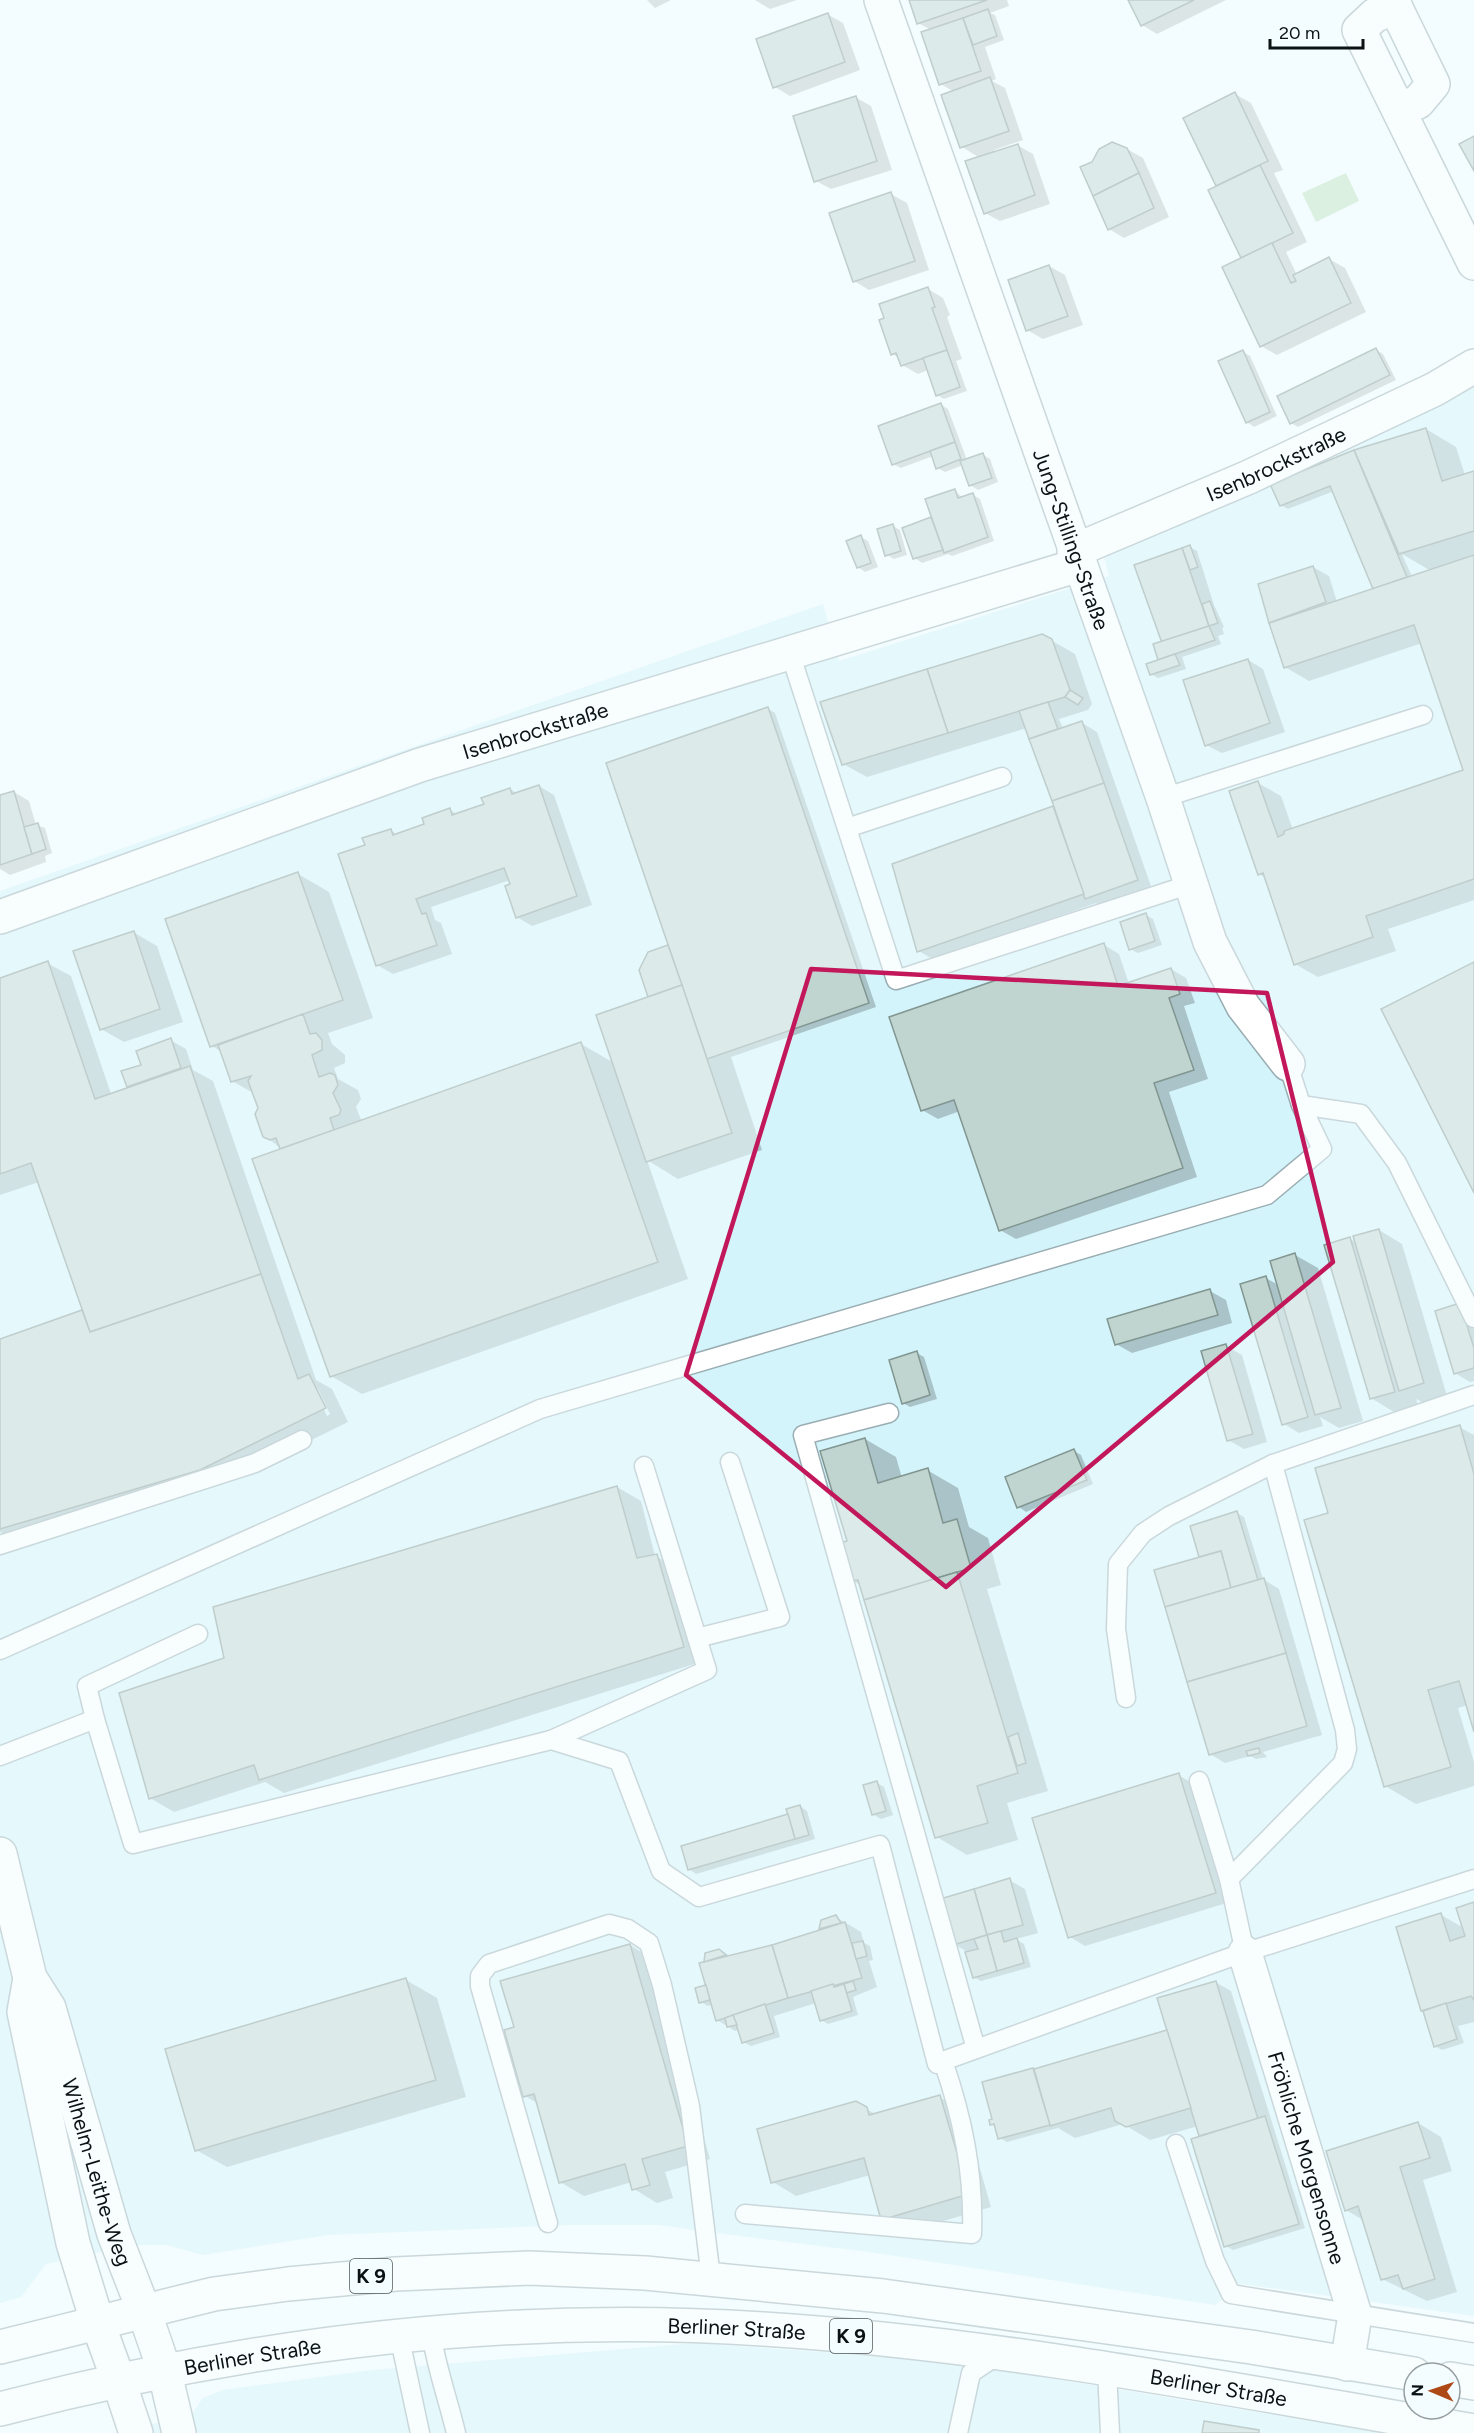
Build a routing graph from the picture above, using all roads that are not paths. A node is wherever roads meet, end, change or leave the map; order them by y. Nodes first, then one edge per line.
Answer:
1 (881, 0) edge
2 (1394, 4) edge
3 (1399, 109) junction
4 (1474, 264) edge
5 (1474, 366) edge
6 (1077, 558) junction
7 (790, 653) junction
8 (1423, 715) dead end
9 (1002, 777) dead end
10 (1163, 798) junction
11 (847, 828) junction
12 (1191, 884) junction
13 (0, 917) edge
14 (1288, 1064) joint
15 (1301, 1105) junction
16 (1474, 1318) edge
17 (1474, 1395) edge
18 (889, 1413) dead end
19 (302, 1440) dead end
20 (730, 1462) dead end
21 (1273, 1464) junction
22 (644, 1466) dead end
23 (0, 1545) edge
24 (198, 1634) dead end
25 (697, 1638) junction
26 (0, 1650) edge
27 (1126, 1698) dead end
28 (95, 1719) junction
29 (551, 1740) junction
30 (0, 1756) edge
31 (1199, 1781) dead end
32 (0, 1854) edge
33 (1229, 1879) junction
34 (1474, 1879) edge
35 (1245, 1953) junction
36 (30, 1978) junction
37 (976, 2049) junction
38 (938, 2066) junction
39 (1176, 2144) dead end
40 (746, 2214) dead end
41 (548, 2223) dead end
42 (711, 2278) junction
43 (144, 2311) junction
44 (1355, 2315) junction
45 (97, 2321) junction
46 (431, 2332) junction
47 (1474, 2333) edge
48 (399, 2336) junction
49 (0, 2347) edge
50 (1002, 2353) junction
51 (1347, 2364) junction
52 (164, 2369) junction
53 (1107, 2370) junction
54 (1402, 2372) edge
55 (118, 2379) junction
56 (0, 2409) edge
57 (1474, 2431) edge
58 (136, 2433) edge
59 (179, 2433) edge
60 (420, 2433) edge
61 (456, 2433) edge
62 (958, 2433) edge
63 (1110, 2433) edge

1 - 6 street, Jung-Stilling-Straße
2 - 3 street
2 - 3 street
3 - 4 street
5 - 6 street, Isenbrockstraße
6 - 7 street, Isenbrockstraße
6 - 10 street, Jung-Stilling-Straße
7 - 11 lane
7 - 13 street, Isenbrockstraße
8 - 10 lane
9 - 11 lane
10 - 12 street, Jung-Stilling-Straße
11 - 12 lane
12 - 14 street, Jung-Stilling-Straße
14 - 15 lane
15 - 16 lane
15 - 26 lane
17 - 21 lane
18 - 37 lane
19 - 23 lane
20 - 25 lane
21 - 27 lane
21 - 33 lane
22 - 25 lane
24 - 28 lane
25 - 29 lane
28 - 29 lane
28 - 30 lane
29 - 38 lane
31 - 33 lane, Fröhliche Morgensonne
32 - 36 street, Wilhelm-Leithe-Weg
33 - 35 lane, Fröhliche Morgensonne
34 - 35 lane
35 - 37 lane
35 - 44 street, Fröhliche Morgensonne
36 - 43 street, Wilhelm-Leithe-Weg
36 - 45 street, Wilhelm-Leithe-Weg
37 - 38 lane
38 - 40 lane
39 - 44 lane
41 - 42 lane
42 - 43 street, Berliner Straße / K 9
42 - 51 street, Berliner Straße / K 9
43 - 45 street, Berliner Straße / K 9
43 - 52 street, Wilhelm-Leithe-Weg
44 - 47 lane
44 - 51 street, Fröhliche Morgensonne
45 - 49 street, Berliner Straße / K 9
45 - 55 street, Wilhelm-Leithe-Weg
46 - 48 street, Berliner Straße / K 9
46 - 50 street, Berliner Straße / K 9
46 - 61 lane
48 - 52 street, Berliner Straße / K 9
48 - 60 lane
50 - 53 street, Berliner Straße / K 9
50 - 62 lane
51 - 54 street, Berliner Straße / K 9
52 - 55 street, Berliner Straße / K 9
52 - 59 street, Wilhelm-Leithe-Weg
53 - 57 street, Berliner Straße / K 9
53 - 63 lane
55 - 56 street, Berliner Straße / K 9
55 - 58 street, Wilhelm-Leithe-Weg

